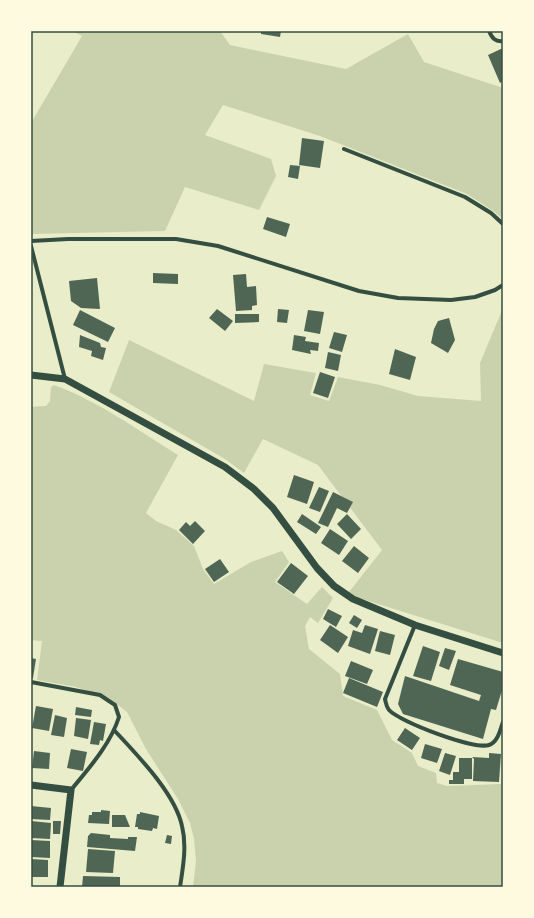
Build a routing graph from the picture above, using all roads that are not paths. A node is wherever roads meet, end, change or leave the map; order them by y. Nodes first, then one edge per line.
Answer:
1 (489, 31) edge
2 (503, 41) edge
3 (344, 149) dead end
4 (503, 224) edge
5 (31, 241) edge
6 (31, 246) edge
7 (503, 284) edge
8 (31, 375) edge
9 (66, 379) junction
10 (415, 625) junction
11 (503, 653) edge
12 (31, 682) edge
13 (503, 722) edge
14 (115, 731) junction
15 (31, 785) edge
16 (71, 790) junction
17 (60, 887) edge
18 (180, 887) edge

1 - 2 street
3 - 4 street
5 - 7 street
6 - 9 street
8 - 9 street
9 - 10 street
10 - 11 street
10 - 13 street
12 - 14 street
14 - 16 street
14 - 18 street
15 - 16 street
16 - 17 street

